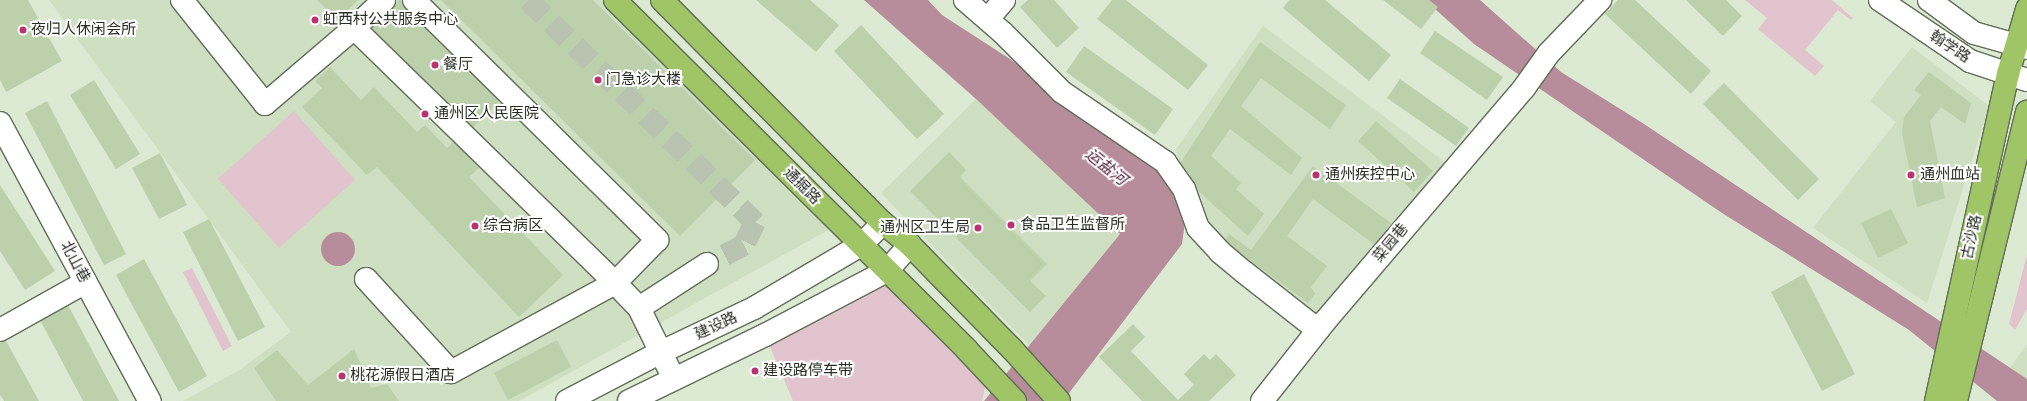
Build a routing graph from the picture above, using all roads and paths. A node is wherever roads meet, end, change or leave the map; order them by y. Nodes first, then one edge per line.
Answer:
1 (182, 0) edge
2 (384, 0) edge
3 (414, 0) edge
4 (615, 0) edge
5 (662, 0) edge
6 (965, 0) edge
7 (1004, 0) edge
8 (1600, 0) edge
9 (1880, 0) edge
10 (1929, 0) edge
11 (2027, 9) edge
12 (988, 19) junction
13 (354, 28) junction
14 (2022, 46) edge
15 (2018, 77) edge
16 (2027, 112) edge
17 (0, 123) edge
18 (883, 224) junction
19 (861, 245) junction
20 (910, 245) junction
21 (707, 264) tunnel mouth
22 (887, 271) junction
23 (366, 279) dead end
24 (86, 282) junction
25 (615, 283) junction
26 (639, 308) junction
27 (0, 330) edge
28 (1318, 330) junction
29 (674, 379) junction
30 (150, 401) edge
31 (567, 401) edge
32 (629, 401) edge
33 (1015, 401) edge
34 (1059, 401) edge
35 (1262, 401) edge
36 (1936, 401) edge
37 (1956, 401) edge

1 - 13 street
2 - 13 street
3 - 25 street
4 - 19 main road, 通掘路
5 - 18 main road, 通掘路
6 - 12 street
7 - 12 street
8 - 28 street, 菜园巷
9 - 15 street, 翰学路
10 - 14 street, 翰学路
11 - 14 main road, 古沙路
12 - 28 street
13 - 25 street
14 - 15 main road, 古沙路
15 - 36 main road, 古沙路
16 - 37 main road, 古沙路
17 - 24 street, 北山巷
18 - 19 street, 建设路
18 - 20 main road, 通掘路
19 - 22 main road, 通掘路
19 - 31 street, 建设路
20 - 22 street, 建设路
20 - 34 main road, 通掘路
21 - 26 street
22 - 29 street, 建设路
22 - 33 main road, 通掘路
23 - 25 street
24 - 27 street
24 - 30 street, 北山巷
25 - 26 street
26 - 29 street
28 - 35 street, 菜园巷
29 - 32 street, 建设路

